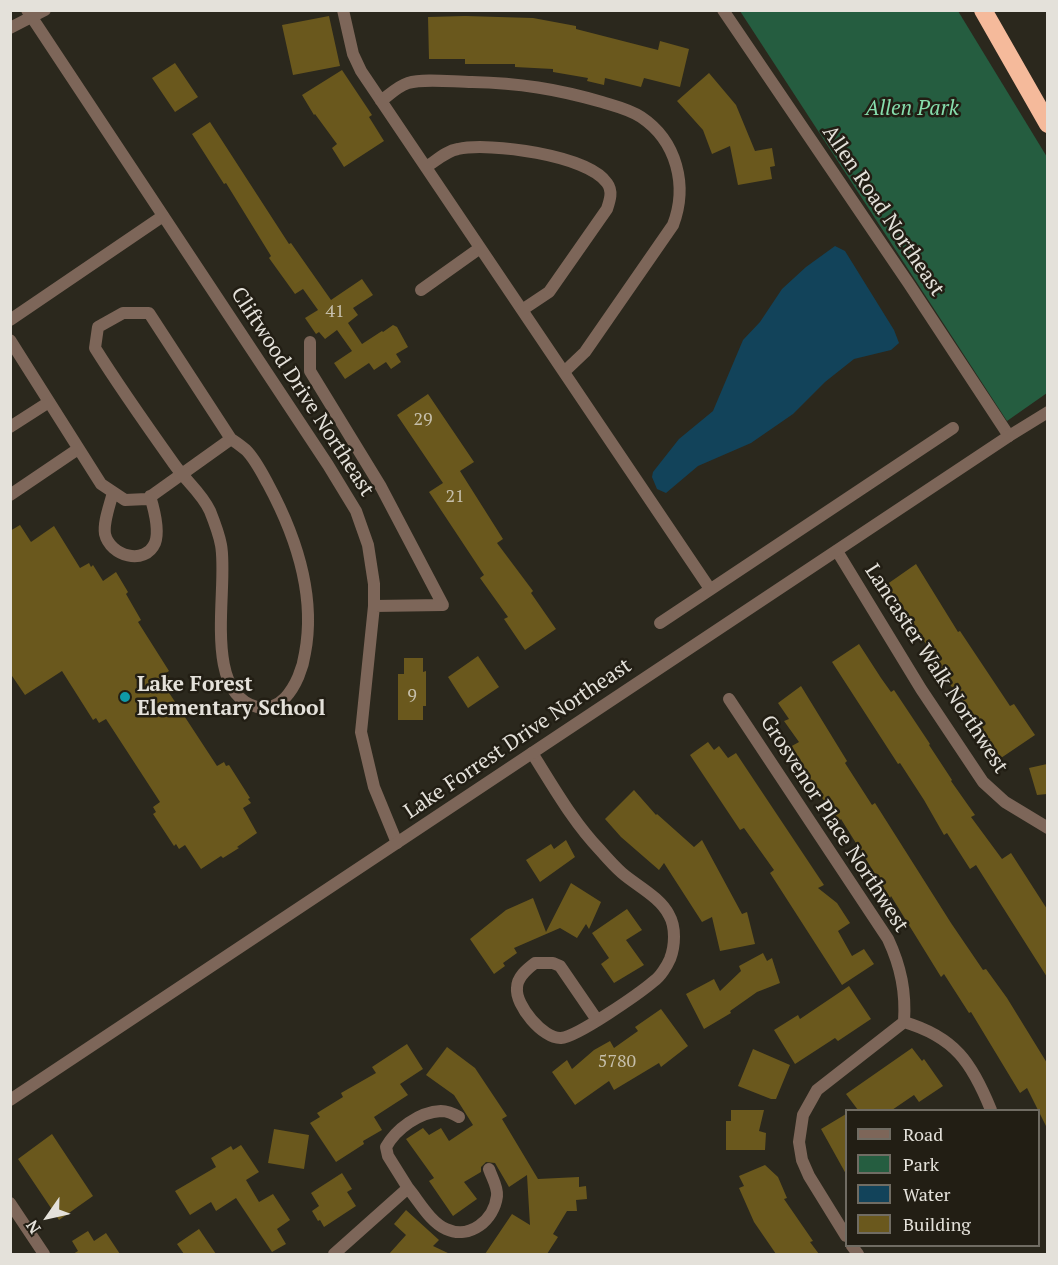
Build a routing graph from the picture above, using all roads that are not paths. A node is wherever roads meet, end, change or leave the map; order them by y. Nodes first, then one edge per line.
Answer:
1 (45, 10) edge
2 (343, 10) edge
3 (723, 10) edge
4 (983, 10) edge
5 (29, 14) edge
6 (10, 28) edge
7 (381, 101) junction
8 (1047, 124) edge
9 (426, 167) junction
10 (163, 216) junction
11 (480, 248) junction
12 (421, 290) dead end
13 (522, 310) junction
14 (10, 320) edge
15 (10, 340) edge
16 (310, 342) dead end
17 (564, 372) junction
18 (49, 402) junction
19 (1047, 412) edge
20 (10, 427) edge
21 (953, 428) dead end
22 (1009, 436) junction
23 (231, 439) junction
24 (78, 448) junction
25 (181, 474) junction
26 (113, 492) junction
27 (10, 495) edge
28 (150, 496) junction
29 (837, 550) junction
30 (710, 589) junction
31 (374, 606) junction
32 (660, 622) dead end
33 (729, 699) dead end
34 (532, 753) junction
35 (1043, 826) edge
36 (397, 843) junction
37 (597, 1020) junction
38 (904, 1022) junction
39 (10, 1100) edge
40 (991, 1109) edge
41 (459, 1117) dead end
42 (489, 1169) dead end
43 (408, 1188) junction
44 (10, 1203) edge
45 (845, 1234) edge
46 (44, 1254) edge
47 (334, 1254) edge

1 - 5 street
2 - 7 street
3 - 22 street, Allen Road Northeast
4 - 8 highway
5 - 6 street
5 - 10 street, Cliftwood Drive Northeast
7 - 9 street
7 - 17 street
9 - 11 street
9 - 13 street
10 - 14 street
10 - 31 street, Cliftwood Drive Northeast
11 - 12 street
11 - 13 street
13 - 17 street
15 - 18 street
16 - 31 street
17 - 30 street
18 - 20 street
18 - 24 street
19 - 22 street, Lake Forrest Drive Northeast
21 - 30 street
22 - 29 street, Lake Forrest Drive Northeast
23 - 25 street
23 - 25 street
23 - 25 street
24 - 26 street
24 - 27 street
25 - 28 street
26 - 28 street
26 - 28 street
29 - 34 street, Lake Forrest Drive Northeast
29 - 35 street, Lancaster Walk Northwest
30 - 32 street
31 - 36 street, Cliftwood Drive Northeast
33 - 38 street, Grosvenor Place Northwest
34 - 36 street, Lake Forrest Drive Northeast
34 - 37 street
36 - 39 street, Lake Forrest Drive Northeast
37 - 37 street
38 - 40 street
38 - 45 street
41 - 43 street
42 - 43 street
43 - 47 street
44 - 46 street

